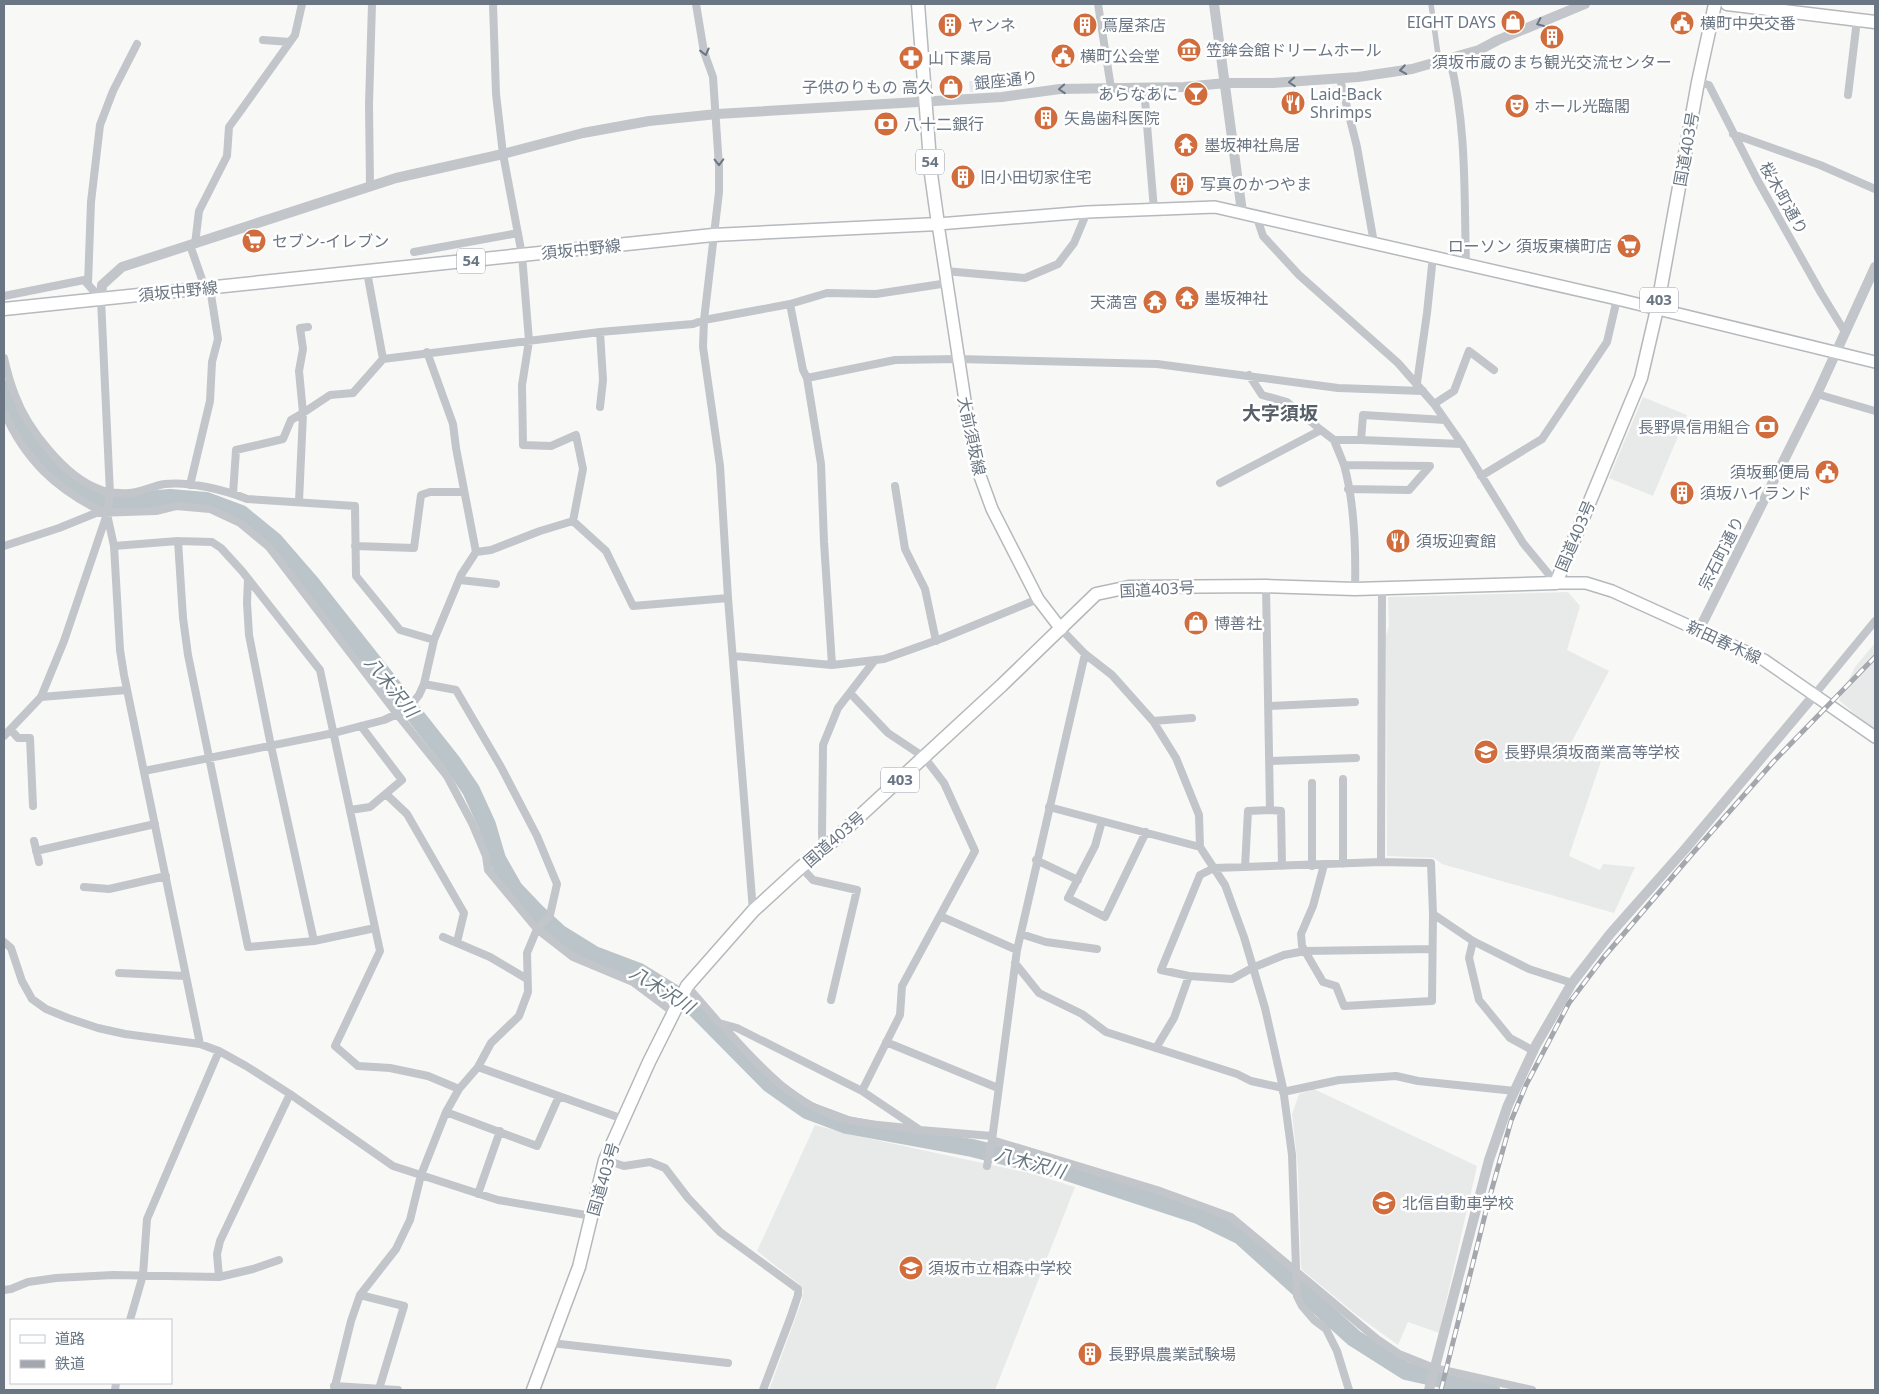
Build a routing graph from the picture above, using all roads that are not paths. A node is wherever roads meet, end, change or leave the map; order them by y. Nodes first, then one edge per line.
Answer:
1 (302, 4) edge
2 (372, 4) edge
3 (493, 4) edge
4 (696, 4) edge
5 (918, 4) edge
6 (1098, 4) edge
7 (1214, 4) edge
8 (1431, 4) edge
9 (1585, 4) edge
10 (1715, 4) edge
11 (1727, 4) edge
12 (1857, 20) junction
13 (1875, 22) edge
14 (264, 40) dead end
15 (290, 42) junction
16 (137, 44) dead end
17 (1450, 60) junction
18 (1440, 62) junction
19 (1340, 79) junction
20 (1698, 82) junction
21 (1226, 84) junction
22 (1111, 88) junction
23 (1144, 88) junction
24 (1848, 95) dead end
25 (926, 101) junction
26 (716, 114) junction
27 (1734, 134) junction
28 (503, 154) junction
29 (370, 186) junction
30 (1875, 189) edge
31 (1154, 210) junction
32 (1087, 212) junction
33 (1242, 212) junction
34 (1256, 215) junction
35 (938, 224) junction
36 (518, 233) junction
37 (713, 235) junction
38 (1374, 243) junction
39 (192, 245) junction
40 (414, 252) dead end
41 (522, 256) junction
42 (1433, 256) junction
43 (1466, 264) junction
44 (1875, 267) edge
45 (945, 271) junction
46 (367, 272) junction
47 (948, 283) junction
48 (88, 284) junction
49 (47, 288) junction
50 (208, 288) junction
51 (4, 296) edge
52 (1617, 299) junction
53 (101, 300) junction
54 (790, 304) junction
55 (47, 305) junction
56 (4, 309) edge
57 (1657, 310) junction
58 (704, 320) junction
59 (308, 327) dead end
60 (600, 332) junction
61 (1845, 332) junction
62 (529, 341) junction
63 (427, 352) junction
64 (1836, 354) junction
65 (4, 358) edge
66 (383, 358) junction
67 (958, 359) junction
68 (1875, 362) edge
69 (1494, 370) dead end
70 (1249, 376) junction
71 (807, 378) junction
72 (1417, 383) junction
73 (1423, 391) junction
74 (1817, 394) junction
75 (1434, 404) junction
76 (600, 406) dead end
77 (1875, 411) edge
78 (4, 412) edge
79 (303, 413) junction
80 (1445, 420) junction
81 (1321, 430) junction
82 (1334, 440) junction
83 (1361, 440) junction
84 (1462, 444) junction
85 (1344, 465) junction
86 (1481, 476) junction
87 (1220, 483) dead end
88 (190, 485) junction
89 (895, 486) dead end
90 (1348, 489) junction
91 (464, 492) junction
92 (109, 493) junction
93 (233, 494) junction
94 (299, 502) junction
95 (107, 511) junction
96 (573, 521) junction
97 (178, 541) junction
98 (4, 546) edge
99 (114, 546) junction
100 (355, 546) junction
101 (476, 552) junction
102 (248, 579) junction
103 (460, 580) junction
104 (1556, 583) junction
105 (496, 584) dead end
106 (1266, 586) junction
107 (1382, 588) junction
108 (1355, 589) junction
109 (728, 598) junction
110 (1038, 599) junction
111 (1875, 621) edge
112 (1060, 629) junction
113 (1699, 630) junction
114 (434, 640) junction
115 (936, 641) junction
116 (1085, 654) junction
117 (733, 656) junction
118 (875, 660) junction
119 (832, 665) junction
120 (424, 684) junction
121 (127, 690) junction
122 (850, 693) junction
123 (1815, 694) junction
124 (41, 698) junction
125 (1355, 702) dead end
126 (1269, 706) junction
127 (398, 713) junction
128 (1192, 718) dead end
129 (1153, 721) junction
130 (361, 726) junction
131 (11, 730) junction
132 (334, 733) junction
133 (4, 736) edge
134 (1875, 737) edge
135 (271, 746) junction
136 (924, 758) junction
137 (1356, 758) dead end
138 (208, 759) junction
139 (1270, 761) junction
140 (144, 771) junction
141 (1343, 779) dead end
142 (1312, 783) dead end
143 (387, 794) junction
144 (33, 806) dead end
145 (1049, 807) junction
146 (350, 810) junction
147 (1270, 810) junction
148 (1102, 821) junction
149 (155, 824) junction
150 (1146, 832) junction
151 (34, 841) dead end
152 (1200, 847) junction
153 (824, 850) junction
154 (36, 851) junction
155 (1036, 860) junction
156 (39, 862) dead end
157 (1381, 862) junction
158 (1344, 864) junction
159 (1324, 865) junction
160 (1282, 866) junction
161 (1312, 866) junction
162 (801, 867) junction
163 (1245, 867) junction
164 (1214, 868) junction
165 (166, 876) junction
166 (1078, 880) junction
167 (84, 887) dead end
168 (753, 911) junction
169 (1433, 914) junction
170 (940, 916) junction
171 (375, 928) junction
172 (537, 929) junction
173 (1021, 934) junction
174 (443, 937) dead end
175 (314, 941) junction
176 (1472, 941) junction
177 (4, 942) edge
178 (457, 942) junction
179 (1097, 949) dead end
180 (1432, 949) junction
181 (1017, 950) junction
182 (1305, 951) junction
183 (1015, 963) junction
184 (1252, 968) junction
185 (119, 973) dead end
186 (186, 976) junction
187 (1189, 976) junction
188 (528, 979) junction
189 (1572, 983) junction
190 (686, 986) junction
191 (831, 1000) dead end
192 (673, 1012) junction
193 (719, 1023) junction
194 (886, 1042) junction
195 (200, 1044) junction
196 (1156, 1048) junction
197 (219, 1051) junction
198 (1534, 1051) junction
199 (478, 1066) junction
200 (998, 1088) junction
201 (459, 1089) junction
202 (1283, 1090) junction
203 (1515, 1091) junction
204 (862, 1092) junction
205 (290, 1094) junction
206 (558, 1096) junction
207 (446, 1112) junction
208 (623, 1119) junction
209 (920, 1130) junction
210 (500, 1131) junction
211 (992, 1138) junction
212 (605, 1160) junction
213 (987, 1166) dead end
214 (421, 1175) junction
215 (478, 1194) junction
216 (592, 1216) junction
217 (279, 1260) dead end
218 (1297, 1274) junction
219 (143, 1275) junction
220 (219, 1277) junction
221 (4, 1290) edge
222 (360, 1295) junction
223 (130, 1319) edge
224 (551, 1344) junction
225 (728, 1363) dead end
226 (1434, 1368) junction
227 (334, 1388) edge
228 (379, 1389) junction
229 (398, 1390) edge
230 (533, 1390) edge
231 (763, 1390) edge
232 (1349, 1390) edge
233 (1429, 1390) edge
234 (1532, 1390) edge

1 - 15 street
2 - 29 street
3 - 28 street
4 -> 26 street
5 - 25 main road, 54
6 - 22 street
7 - 21 street
8 - 18 street
9 -> 17 street, 銀座通り
10 - 20 main road, 国道403号 / 403
11 - 12 main road
12 - 13 main road
12 - 24 street
14 - 15 street
15 - 39 street
16 - 48 street
17 - 18 street, 銀座通り
17 - 43 street
18 -> 19 street, 銀座通り
19 -> 21 street, 銀座通り
19 - 38 street
20 - 27 street, 桜木町通り
20 - 57 main road, 国道403号 / 403
21 - 23 street, 銀座通り
21 - 33 street
22 - 23 street, 銀座通り
22 -> 25 street, 銀座通り
23 - 31 street
25 - 26 street, 銀座通り
25 - 35 main road, 54
26 - 28 street, 銀座通り
26 -> 37 street
27 - 30 street
27 - 61 street, 桜木町通り
28 - 29 street, 銀座通り
28 - 36 street
29 - 39 street, 銀座通り
31 - 32 main road
31 - 33 main road
32 - 35 main road
32 - 45 street
33 - 34 main road
34 - 38 main road
34 - 72 street
35 - 37 main road, 須坂中野線 / 54
35 - 45 main road, 大前須坂線
36 - 40 street
36 - 41 street
37 - 41 main road, 須坂中野線 / 54
37 - 58 street
38 - 42 main road
39 - 50 street
39 - 53 street, 銀座通り
41 - 46 main road, 須坂中野線 / 54
41 - 62 street
42 - 43 main road
42 - 72 street
43 - 52 main road
44 - 61 street
45 - 47 main road, 大前須坂線
46 - 50 main road, 須坂中野線 / 54
46 - 66 street
47 - 54 street
47 - 67 main road, 大前須坂線
48 - 49 street
48 - 53 street
49 - 51 street
49 - 55 street
50 - 53 main road, 須坂中野線 / 54
50 - 88 street
52 - 57 main road
52 - 86 street
53 - 55 main road, 須坂中野線 / 54
53 - 92 street
54 - 58 street
54 - 71 street
55 - 56 main road, 須坂中野線 / 54
57 - 64 main road
57 - 104 main road, 国道403号 / 403
58 - 60 street
58 - 109 street
59 - 79 street
60 - 62 street
60 - 76 street
61 - 64 street, 宗石町通り
62 - 63 street
62 - 96 street
63 - 66 street
63 - 91 street
64 - 68 main road
64 - 74 street, 宗石町通り
65 - 92 street
66 - 79 street
67 - 70 street
67 - 71 street
67 - 110 main road, 大前須坂線
69 - 75 street
70 - 73 street
70 - 81 street
71 - 119 street
72 - 73 street
73 - 75 street
74 - 77 street
74 - 113 street, 宗石町通り
75 - 80 street
78 - 95 street
79 - 93 street
79 - 94 street
80 - 83 street
80 - 84 street
81 - 82 street
81 - 87 street
82 - 83 street
82 - 85 street
83 - 84 street
84 - 86 street
85 - 90 street
85 - 90 street
86 - 104 street
88 - 92 street
88 - 93 street
89 - 115 street
90 - 108 street
91 - 100 street
91 - 101 street
92 - 95 street
93 - 94 street
94 - 100 street
95 - 98 street
95 - 99 street
95 - 124 street
95 - 127 street
96 - 101 street
96 - 109 street
97 - 99 street
97 - 102 street
97 - 138 street
99 - 121 street
100 - 114 street
101 - 103 street
102 - 132 street
102 - 135 street
103 - 105 street
103 - 114 street
104 - 107 main road, 国道403号 / 403
104 - 113 main road, 新田春木線
106 - 108 main road, 国道403号 / 403
106 - 112 main road, 国道403号 / 403
106 - 126 street
107 - 108 main road, 国道403号 / 403
107 - 157 street
109 - 117 street
110 - 112 main road, 大前須坂線
110 - 115 street
111 - 123 street
112 - 116 street
112 - 136 main road, 国道403号 / 403
113 - 123 main road, 新田春木線
114 - 120 street
115 - 118 street
116 - 129 street
116 - 145 street
117 - 119 street
117 - 168 street
118 - 119 street
118 - 122 street
120 - 127 street
120 - 172 street
121 - 124 street
121 - 140 street
122 - 136 street
122 - 153 street
123 - 134 main road, 新田春木線
123 - 189 street
124 - 131 street
125 - 126 street
126 - 139 street
127 - 130 street
127 - 172 street
128 - 129 street
129 - 152 street
130 - 132 street
130 - 143 street
131 - 133 street
131 - 144 street
132 - 135 street
132 - 146 street
135 - 138 street
135 - 175 street
136 - 153 main road, 国道403号 / 403
136 - 170 street
137 - 139 street
138 - 140 street
138 - 175 street
139 - 147 street
140 - 149 street
141 - 158 street
142 - 161 street
143 - 146 street
143 - 178 street
145 - 148 street
145 - 155 street
146 - 171 street
147 - 160 street
147 - 163 street
148 - 150 street
148 - 166 street
149 - 154 street
149 - 165 street
150 - 152 street
150 - 166 street
151 - 154 street
152 - 164 street
153 - 162 main road, 国道403号 / 403
154 - 156 street
155 - 166 street
155 - 173 street
157 - 158 street
157 - 169 street
158 - 159 street
159 - 161 street
159 - 182 street
160 - 161 street
160 - 163 street
162 - 168 main road, 国道403号 / 403
162 - 191 street
163 - 164 street
164 - 184 street
164 - 187 street
165 - 167 street
165 - 186 street
168 - 190 main road, 国道403号 / 403
169 - 176 street
169 - 180 street
170 - 181 street
170 - 194 street
171 - 175 street
171 - 201 street
172 - 188 street
172 - 192 street
173 - 179 street
173 - 181 street
174 - 178 street
176 - 189 street
176 - 198 street
177 - 195 street
178 - 188 street
180 - 182 street
180 - 182 street
181 - 183 street
182 - 184 street
183 - 196 street
183 - 200 street
184 - 187 street
184 - 202 street
185 - 186 street
186 - 195 street
187 - 196 street
188 - 199 street
189 - 198 street
190 - 192 main road, 国道403号 / 403
190 - 193 street
192 - 208 main road, 国道403号 / 403
193 - 204 street
193 - 209 street
194 - 200 street
194 - 204 street
195 - 197 street
196 - 202 street
197 - 205 street
197 - 219 street
198 - 203 street
199 - 201 street
199 - 206 street
200 - 211 street
201 - 207 street
202 - 203 street
202 - 218 street
203 - 226 street
204 - 209 street
205 - 214 street
205 - 220 street
206 - 208 street
206 - 210 street
207 - 210 street
207 - 214 street
208 - 212 main road, 国道403号 / 403
209 - 211 street
210 - 215 street
211 - 213 street
211 - 218 street
212 - 216 main road, 国道403号 / 403
212 - 231 street
214 - 215 street
214 - 222 street
215 - 216 street
216 - 224 main road, 国道403号 / 403
217 - 220 street
218 - 226 street
218 - 232 street
219 - 220 street
219 - 221 street
219 - 223 street
222 - 227 street
222 - 228 street
224 - 225 street
224 - 230 main road, 国道403号 / 403
226 - 233 street
226 - 234 street
227 - 228 street
228 - 229 street

